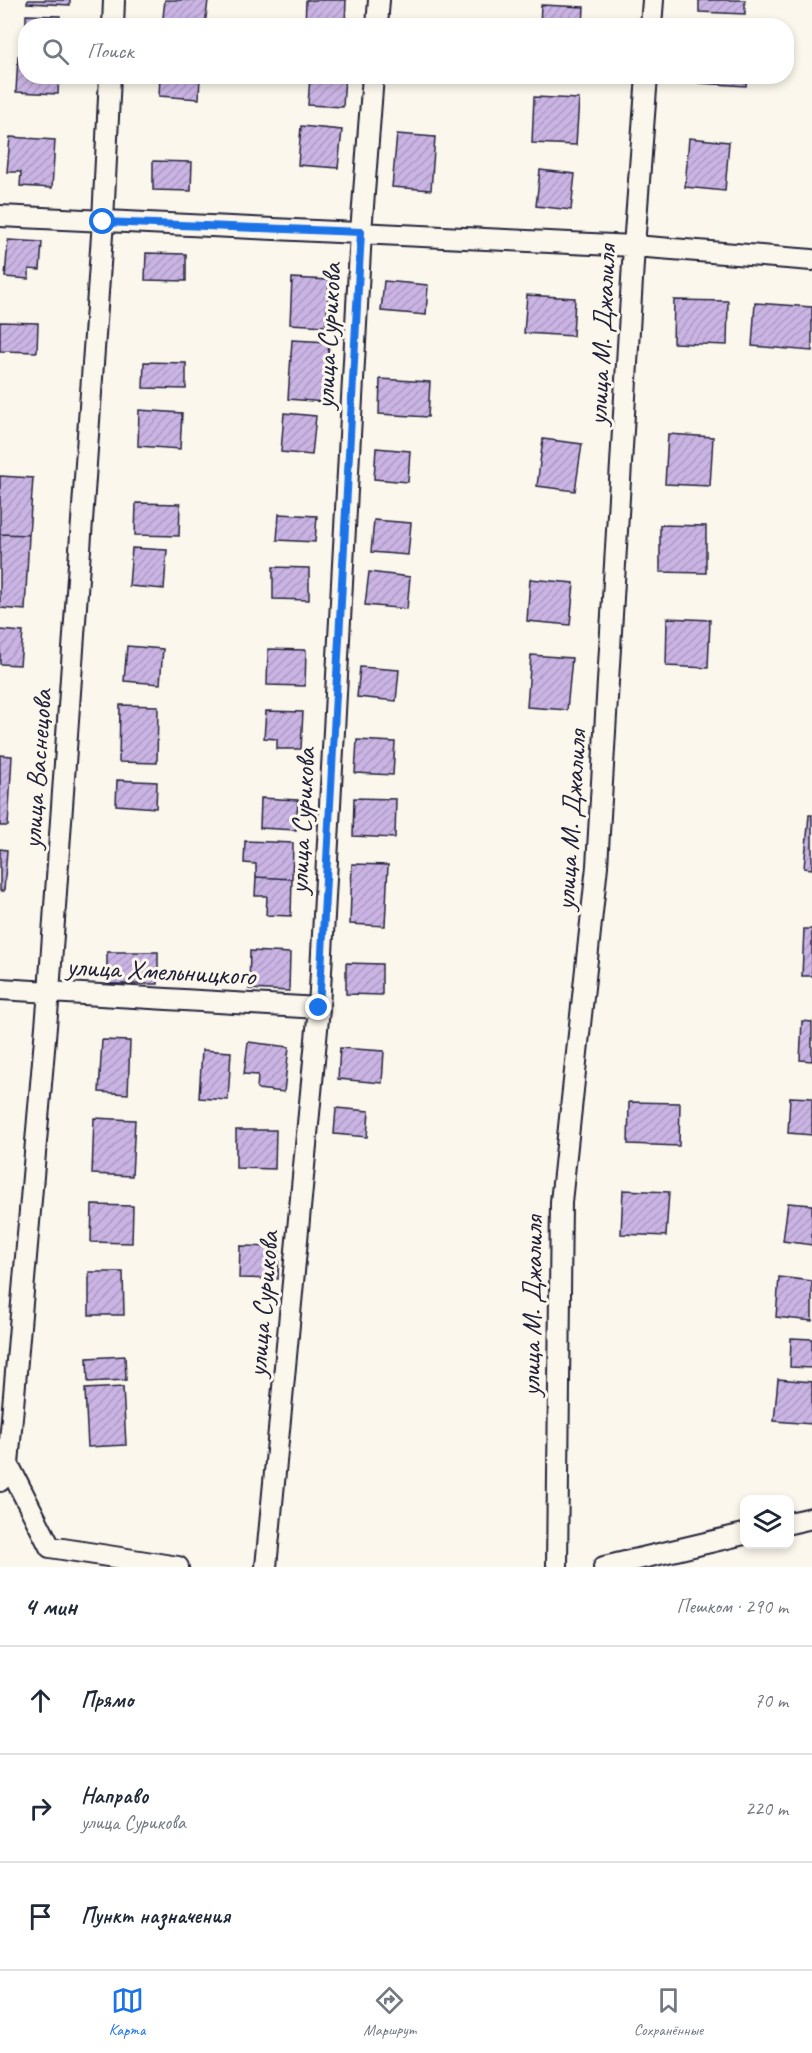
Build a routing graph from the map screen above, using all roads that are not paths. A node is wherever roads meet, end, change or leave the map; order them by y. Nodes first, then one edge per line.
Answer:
1 (114, 0) edge
2 (379, 0) edge
3 (653, 0) edge
4 (113, 18) edge
5 (378, 18) edge
6 (652, 18) edge
7 (110, 84) edge
8 (372, 84) edge
9 (646, 84) edge
10 (0, 216) edge
11 (103, 222) junction
12 (361, 232) junction
13 (634, 246) junction
14 (812, 260) edge
15 (0, 989) edge
16 (49, 992) junction
17 (319, 1008) junction
18 (4, 1472) edge
19 (812, 1518) edge
20 (794, 1522) edge
21 (740, 1535) edge
22 (178, 1567) edge
23 (266, 1567) edge
24 (557, 1567) edge
25 (604, 1567) edge

1 - 4 street
2 - 5 street
3 - 6 street
7 - 11 street, улица Васнецова
8 - 12 street, улица Сурикова
9 - 13 street, улица М. Джалиля
10 - 11 street
11 - 12 street
11 - 16 street, улица Васнецова
12 - 13 street
12 - 17 street, улица Сурикова
13 - 14 street
13 - 24 street, улица М. Джалиля
15 - 16 street, улица Хмельницкого
16 - 17 street, улица Хмельницкого
16 - 18 street, улица Васнецова
17 - 23 street, улица Сурикова
18 - 22 street
19 - 20 street
21 - 25 street

